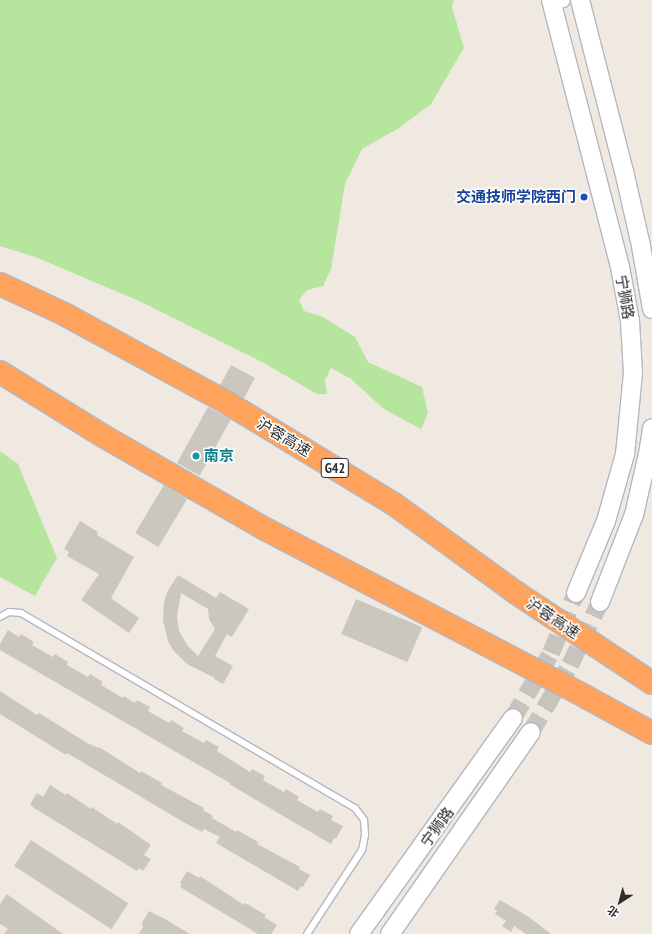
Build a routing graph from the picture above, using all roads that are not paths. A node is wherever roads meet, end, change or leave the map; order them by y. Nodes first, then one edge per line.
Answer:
1 (580, 0) edge
2 (555, 1) edge
3 (0, 284) edge
4 (652, 310) edge
5 (0, 372) edge
6 (652, 428) edge
7 (576, 593) tunnel mouth
8 (600, 602) tunnel mouth
9 (0, 617) edge
10 (652, 683) edge
11 (513, 718) tunnel mouth
12 (531, 732) tunnel mouth
13 (652, 733) edge
14 (307, 934) edge
15 (359, 934) edge
16 (390, 934) edge

1 - 4 main road, 宁狮路
2 - 7 main road, 宁狮路
3 - 10 highway, 沪蓉高速 / G42
5 - 13 highway
6 - 8 main road
9 - 14 lane
11 - 15 main road, 宁狮路
12 - 16 main road, 宁狮路

